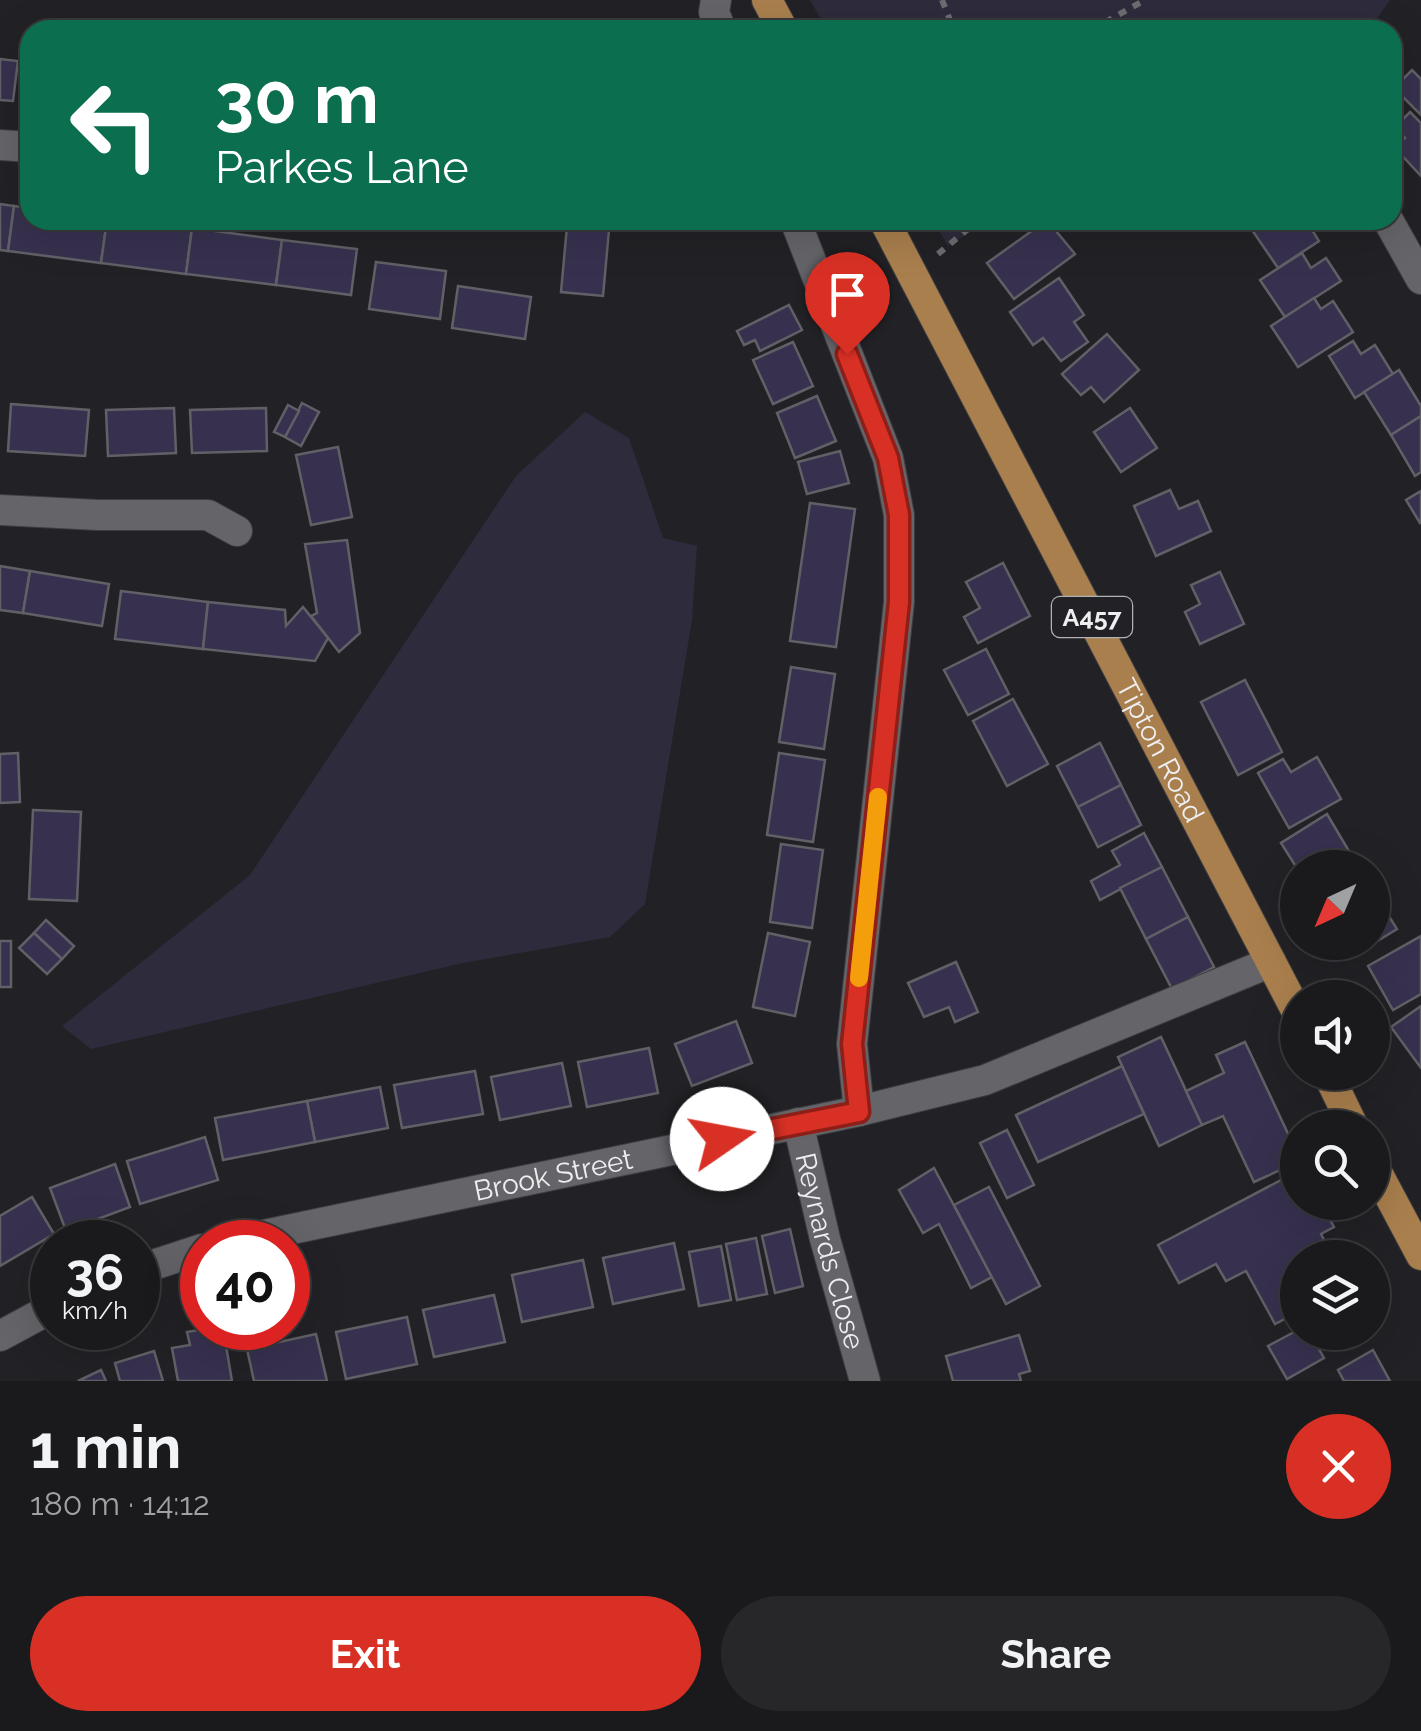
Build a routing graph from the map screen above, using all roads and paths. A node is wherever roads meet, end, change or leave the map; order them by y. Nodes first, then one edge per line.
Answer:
1 (1144, 0) edge
2 (1109, 20) edge
3 (798, 230) edge
4 (889, 230) edge
5 (968, 230) edge
6 (1394, 230) edge
7 (934, 257) dead end
8 (1420, 273) edge
9 (0, 510) edge
10 (237, 531) dead end
11 (1271, 962) junction
12 (1280, 980) edge
13 (859, 1112) junction
14 (798, 1123) junction
15 (1390, 1197) edge
16 (310, 1225) edge
17 (1421, 1255) edge
18 (30, 1320) edge
19 (0, 1336) edge
20 (865, 1381) edge

1 - 2 path
3 - 13 street
4 - 11 main road, Tipton Road / A457
5 - 7 path
6 - 8 street
9 - 10 street
11 - 12 main road, Tipton Road / A457
11 - 13 street, Brook Street
13 - 14 street, Brook Street
14 - 16 street, Brook Street
14 - 20 street, Reynards Close
15 - 17 main road
18 - 19 street

